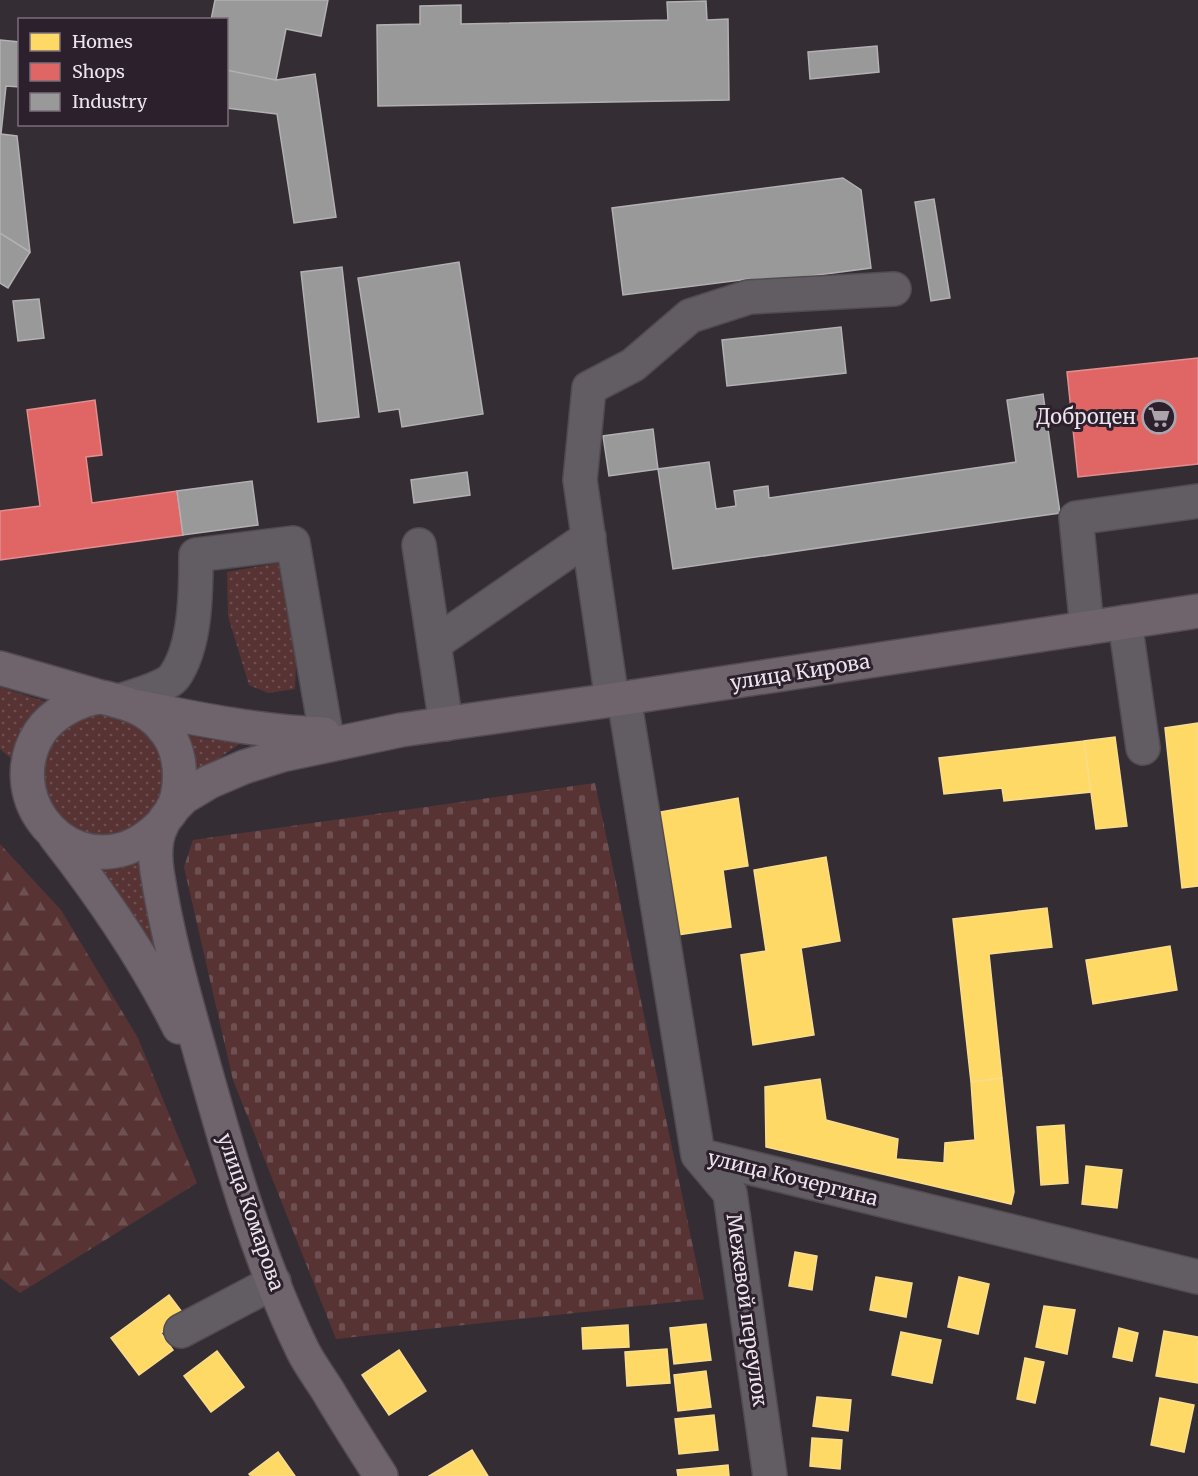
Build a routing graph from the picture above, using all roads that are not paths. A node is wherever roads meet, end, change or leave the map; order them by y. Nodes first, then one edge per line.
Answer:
1 (894, 289) dead end
2 (1198, 501) edge
3 (589, 537) junction
4 (419, 545) dead end
5 (1198, 611) edge
6 (1125, 622) junction
7 (1087, 628) junction
8 (434, 644) junction
9 (0, 668) edge
10 (618, 699) junction
11 (120, 702) junction
12 (446, 724) junction
13 (401, 730) junction
14 (326, 734) junction
15 (1143, 748) dead end
16 (0, 775) edge
17 (167, 817) junction
18 (46, 826) junction
19 (214, 1102) junction
20 (698, 1155) junction
21 (1198, 1277) edge
22 (274, 1282) junction
23 (181, 1331) dead end
24 (381, 1476) edge
25 (770, 1476) edge

1 - 3 street, улица Кочергина
2 - 7 street
3 - 8 street
3 - 10 street, улица Кочергина
4 - 8 street
5 - 6 main road, улица Кирова
6 - 7 main road, улица Кирова
6 - 15 street
7 - 10 main road, улица Кирова
8 - 12 street
9 - 11 main road
10 - 12 main road, улица Кирова
10 - 20 street, улица Кочергина
11 - 14 main road
11 - 14 street
11 - 17 main road
11 - 18 main road
12 - 13 main road, улица Кирова
13 - 14 main road
13 - 17 main road
16 - 18 main road
17 - 18 main road
17 - 19 main road
18 - 19 main road
19 - 22 main road, улица Комарова
20 - 21 street, улица Кочергина
20 - 25 street, Межевой переулок
22 - 23 street
22 - 24 main road, улица Комарова

